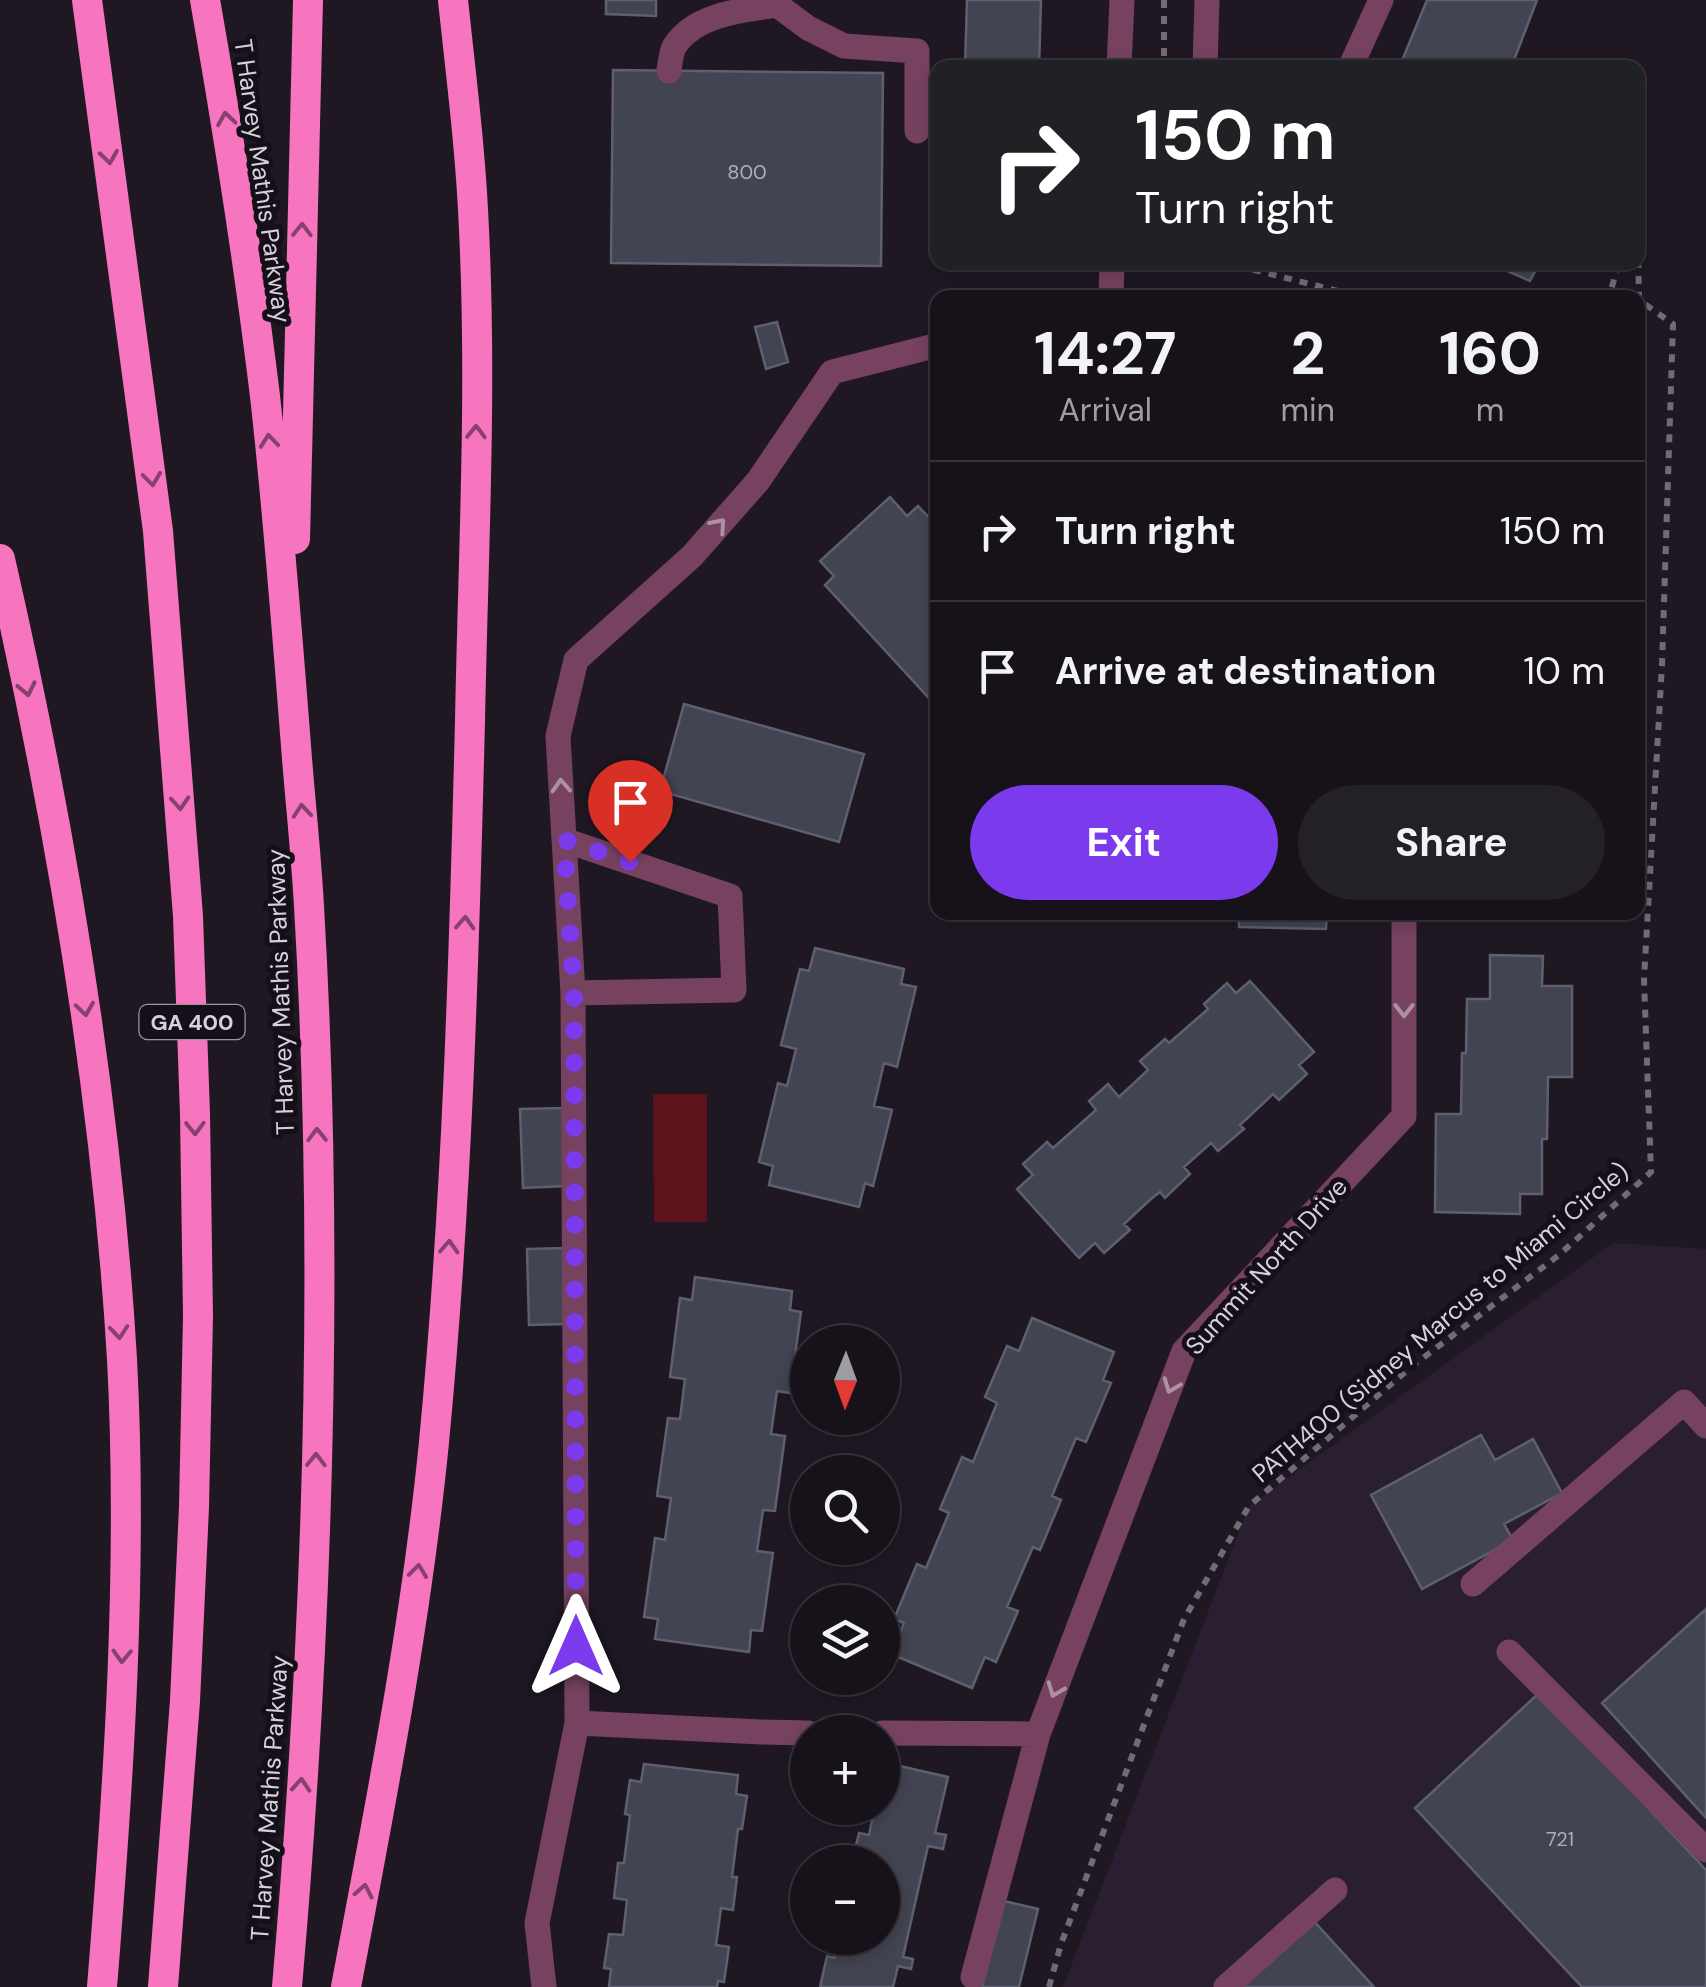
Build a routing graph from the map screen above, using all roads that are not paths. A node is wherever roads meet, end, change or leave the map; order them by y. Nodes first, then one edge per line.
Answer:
1 (78, 0) edge
2 (87, 0) edge
3 (205, 0) edge
4 (308, 0) edge
5 (453, 0) edge
6 (1122, 0) edge
7 (1207, 0) edge
8 (1381, 0) edge
9 (777, 2) edge
10 (96, 60) junction
11 (1119, 60) edge
12 (1204, 60) edge
13 (1354, 60) edge
14 (669, 71) dead end
15 (916, 131) dead end
16 (930, 347) edge
17 (0, 559) edge
18 (292, 677) junction
19 (564, 840) junction
20 (1404, 920) edge
21 (574, 993) junction
22 (1706, 1426) edge
23 (1473, 1584) dead end
24 (1509, 1652) dead end
25 (576, 1723) junction
26 (790, 1732) edge
27 (900, 1733) edge
28 (1038, 1734) junction
29 (1706, 1850) edge
30 (1335, 1890) dead end
31 (973, 1977) dead end
32 (102, 1987) edge
33 (162, 1987) edge
34 (287, 1987) edge
35 (346, 1987) edge
36 (544, 1987) edge
37 (1226, 1987) edge

1 - 10 highway
2 - 10 highway, GA 400
18 -> 3 highway, T Harvey Mathis Parkway
18 -> 4 highway
35 -> 5 highway
6 - 11 street
7 - 12 street
8 - 13 street
9 - 14 street
9 - 15 street
10 -> 33 highway, GA 400
19 -> 16 street
17 -> 32 highway
34 -> 18 highway, T Harvey Mathis Parkway
19 - 21 street
19 - 21 street
20 -> 28 street, Summit North Drive
21 - 25 street
22 - 23 street
24 - 29 street
25 - 26 street
25 - 36 street
27 - 28 street
28 - 31 street, Summit North Drive
30 - 37 street

